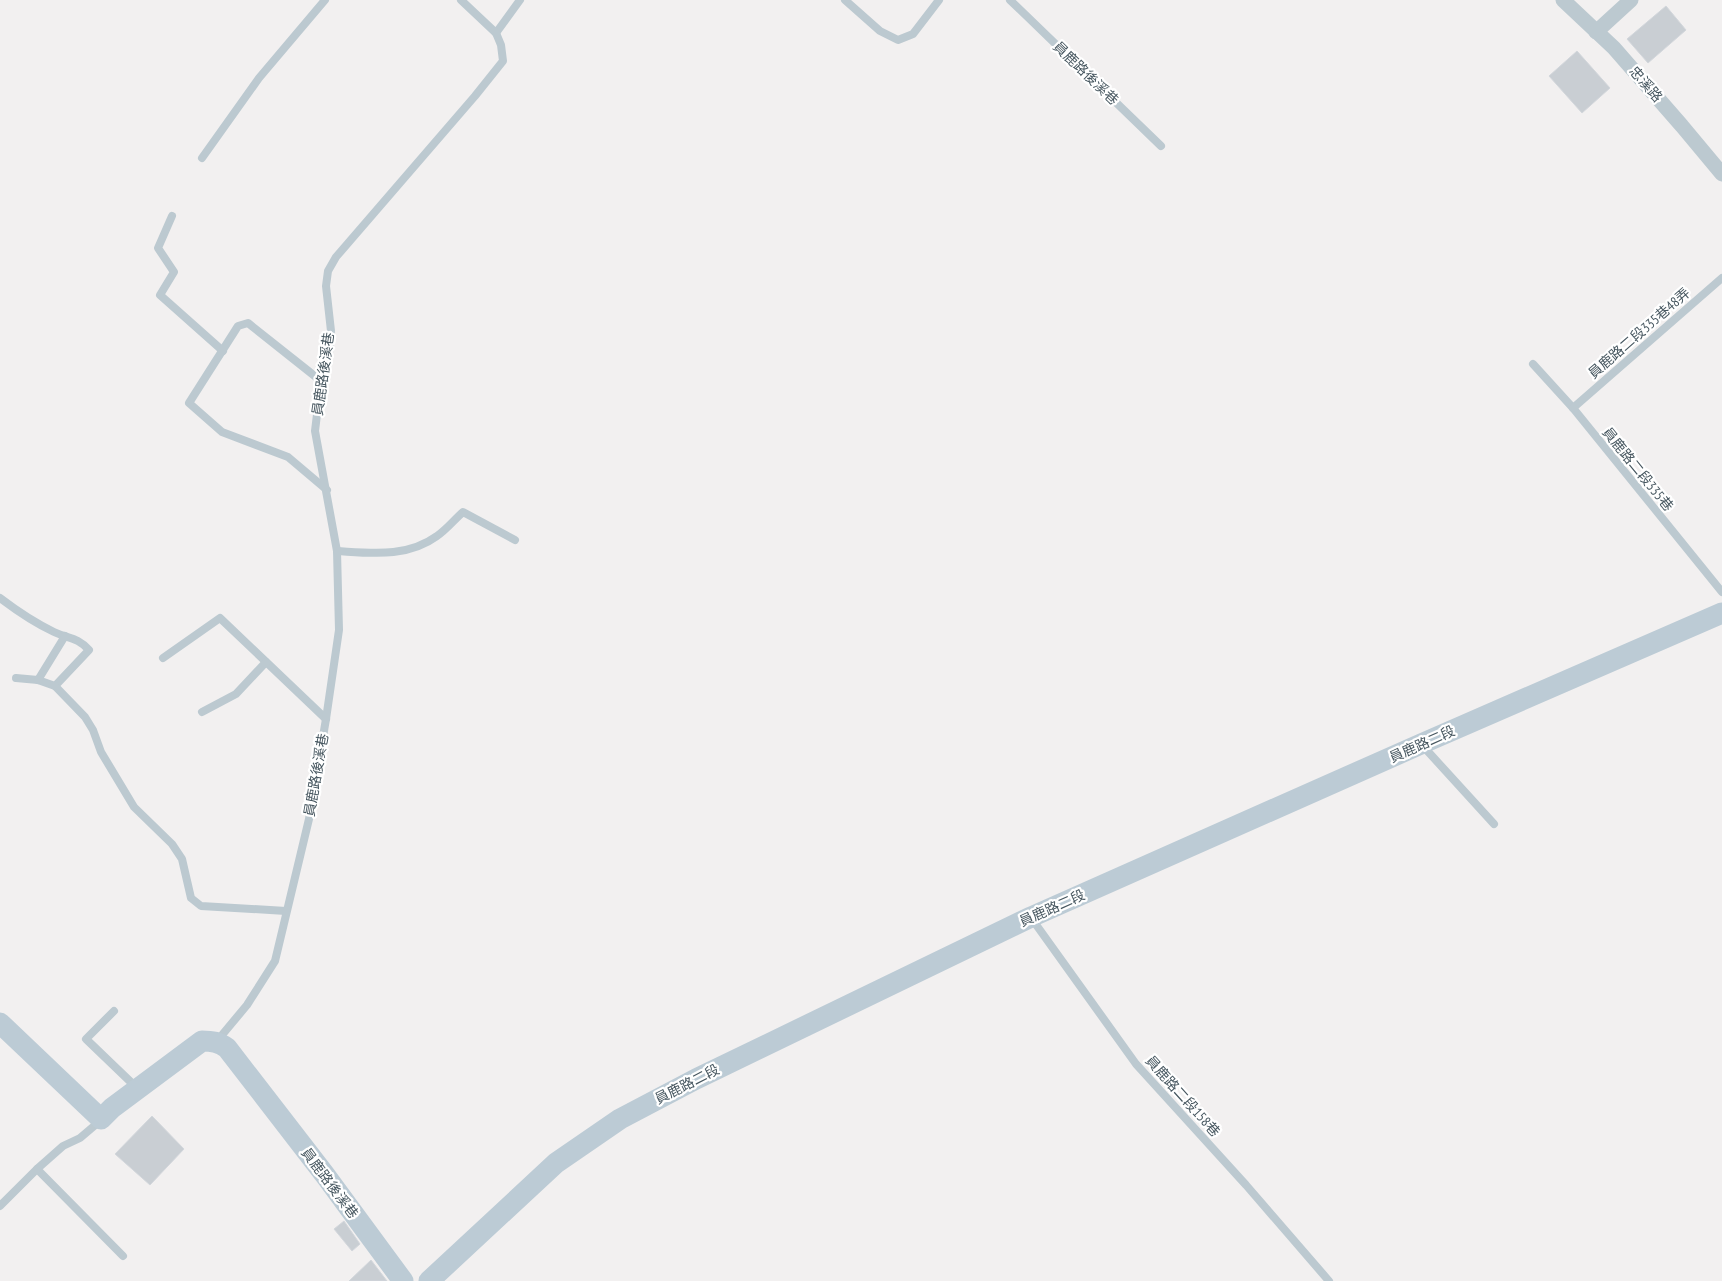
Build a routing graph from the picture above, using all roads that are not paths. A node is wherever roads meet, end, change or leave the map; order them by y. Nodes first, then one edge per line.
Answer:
1 (325, 0) edge
2 (461, 0) edge
3 (520, 0) edge
4 (845, 0) edge
5 (939, 0) edge
6 (1010, 0) edge
7 (1563, 0) edge
8 (1631, 0) edge
9 (1596, 32) junction
10 (496, 33) junction
11 (1161, 146) dead end
12 (202, 158) dead end
13 (1722, 174) edge
14 (172, 216) dead end
15 (1722, 278) edge
16 (222, 351) junction
17 (1533, 364) dead end
18 (321, 381) junction
19 (1573, 408) junction
20 (327, 490) junction
21 (515, 540) dead end
22 (337, 551) junction
23 (1722, 592) edge
24 (0, 598) edge
25 (1722, 614) edge
26 (65, 636) junction
27 (162, 658) dead end
28 (266, 662) junction
29 (16, 678) dead end
30 (38, 680) junction
31 (55, 686) junction
32 (202, 712) dead end
33 (326, 719) junction
34 (1421, 744) junction
35 (1494, 824) dead end
36 (286, 911) junction
37 (1031, 917) junction
38 (114, 1010) dead end
39 (0, 1023) edge
40 (216, 1042) junction
41 (139, 1090) junction
42 (101, 1119) junction
43 (37, 1169) junction
44 (0, 1206) edge
45 (123, 1256) dead end
46 (403, 1281) edge
47 (429, 1281) edge
48 (1329, 1281) edge

1 - 12 lane
2 - 10 lane
3 - 10 lane
4 - 5 lane
6 - 11 lane, 員鹿路後溪巷
7 - 9 street, 忠溪路
8 - 9 street
9 - 13 street, 忠溪路
10 - 18 lane, 員鹿路後溪巷
14 - 16 lane
15 - 19 lane, 員鹿路二段335巷48弄
16 - 18 lane
16 - 20 lane
17 - 19 lane, 員鹿路二段335巷
18 - 20 lane, 員鹿路後溪巷
19 - 23 lane, 員鹿路二段335巷
20 - 22 lane, 員鹿路後溪巷
21 - 22 lane
22 - 33 lane, 員鹿路後溪巷
24 - 26 lane
25 - 34 main road, 員鹿路二段
26 - 30 lane
26 - 31 lane
27 - 28 lane
28 - 32 lane
28 - 33 lane
29 - 30 lane
30 - 31 lane
31 - 36 lane
33 - 36 lane, 員鹿路後溪巷
34 - 35 lane
34 - 37 main road, 員鹿路二段
36 - 40 lane, 員鹿路後溪巷
37 - 47 main road, 員鹿路二段
37 - 48 lane, 員鹿路二段158巷
38 - 41 lane
39 - 42 main road
40 - 41 main road
40 - 46 main road, 員鹿路後溪巷
41 - 42 main road
42 - 43 lane
43 - 44 lane
43 - 45 lane

